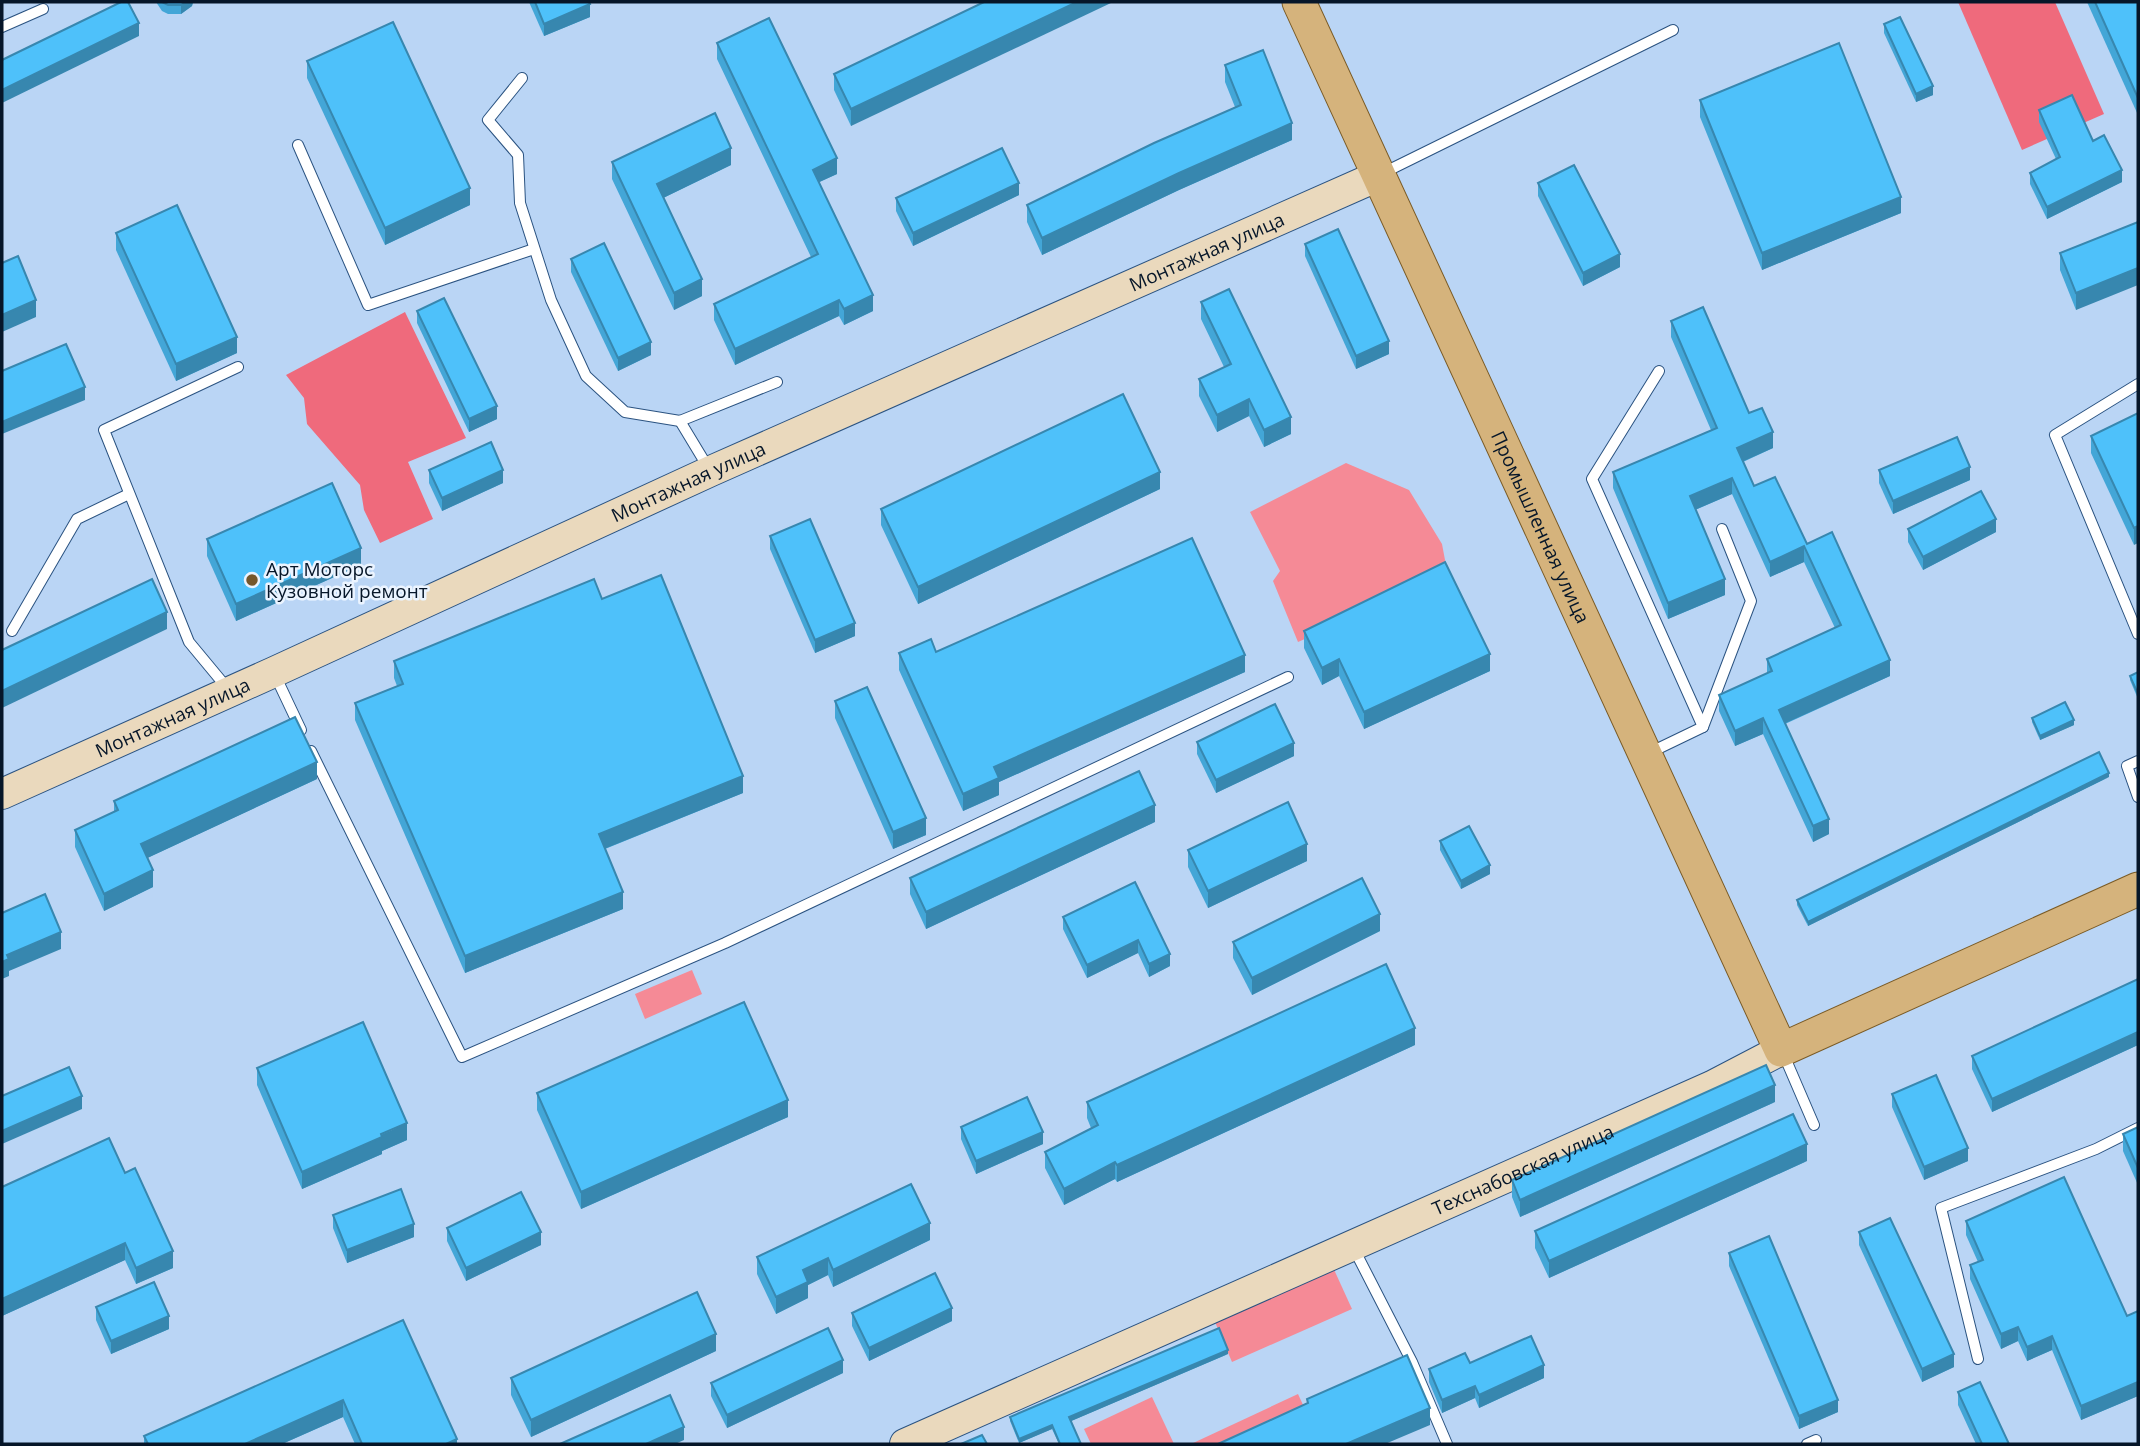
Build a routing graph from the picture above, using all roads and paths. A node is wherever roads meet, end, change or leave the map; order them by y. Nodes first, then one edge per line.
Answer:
1 (1299, 2) edge
2 (43, 9) dead end
3 (2, 27) edge
4 (1673, 30) dead end
5 (522, 78) dead end
6 (298, 145) dead end
7 (1378, 176) junction
8 (534, 248) junction
9 (238, 367) dead end
10 (1659, 371) dead end
11 (777, 382) dead end
12 (2138, 384) edge
13 (680, 421) junction
14 (710, 471) junction
15 (130, 494) junction
16 (1722, 529) dead end
17 (12, 631) dead end
18 (2138, 634) edge
19 (274, 673) junction
20 (1288, 677) dead end
21 (230, 691) junction
22 (1703, 727) junction
23 (1647, 754) junction
24 (2138, 761) edge
25 (2, 794) edge
26 (2138, 797) edge
27 (2138, 889) edge
28 (1782, 1050) junction
29 (1814, 1125) dead end
30 (2138, 1128) edge
31 (1351, 1245) junction
32 (1978, 1359) dead end
33 (905, 1444) edge
34 (1447, 1444) edge

1 - 7 main road, Промышленная улица
2 - 3 lane
4 - 7 lane
5 - 8 lane
6 - 8 lane
7 - 14 street, Монтажная улица
7 - 23 main road, Промышленная улица
8 - 13 lane
9 - 15 lane
10 - 22 lane
11 - 13 lane
12 - 18 lane
13 - 14 lane
14 - 19 street, Монтажная улица
15 - 17 lane
15 - 21 lane
16 - 22 lane
19 - 20 lane
19 - 21 street, Монтажная улица
21 - 25 street, Монтажная улица
22 - 23 lane
23 - 28 main road, Промышленная улица
24 - 26 lane
27 - 28 main road, Техснабовская улица
28 - 29 lane
28 - 31 street, Техснабовская улица
30 - 32 lane
31 - 33 street, Техснабовская улица
31 - 34 lane

